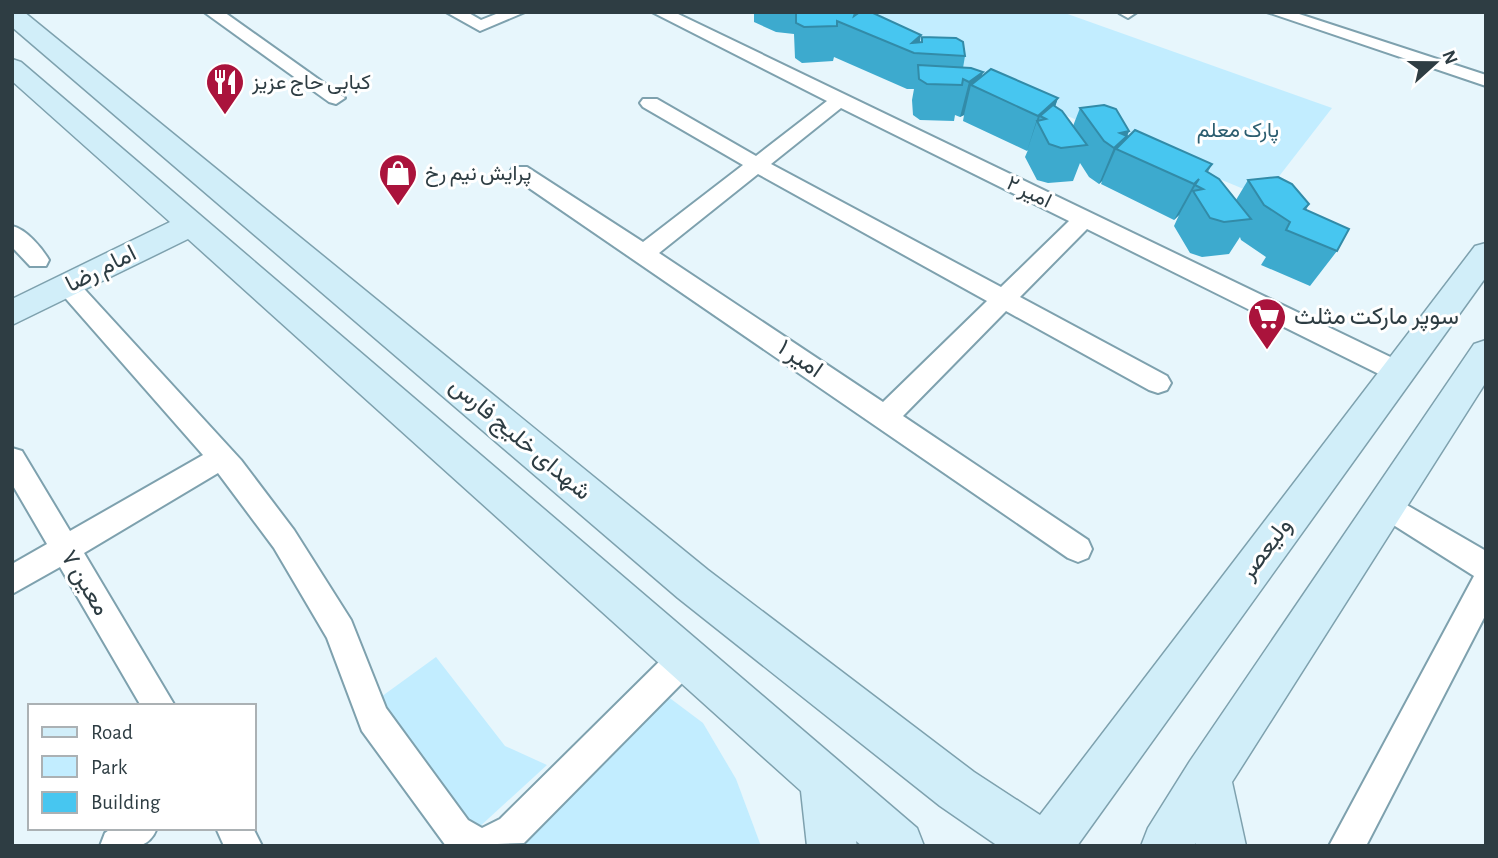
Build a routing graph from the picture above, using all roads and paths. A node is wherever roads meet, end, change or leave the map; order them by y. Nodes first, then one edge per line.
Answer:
1 (454, 12) edge
2 (517, 12) edge
3 (660, 12) edge
4 (1275, 12) edge
5 (12, 14) edge
6 (225, 15) edge
7 (12, 67) edge
8 (1462, 73) junction
9 (1486, 78) edge
10 (1486, 87) edge
11 (336, 97) dead end
12 (840, 100) junction
13 (650, 103) dead end
14 (757, 165) junction
15 (520, 172) dead end
16 (1084, 219) junction
17 (190, 225) junction
18 (12, 233) edge
19 (644, 253) junction
20 (1486, 254) edge
21 (37, 260) dead end
22 (68, 286) junction
23 (1004, 299) junction
24 (12, 313) edge
25 (1486, 353) edge
26 (1398, 372) junction
27 (1158, 383) dead end
28 (885, 417) junction
29 (220, 458) junction
30 (12, 459) edge
31 (1386, 505) junction
32 (1078, 549) dead end
33 (65, 550) junction
34 (1486, 567) edge
35 (12, 580) edge
36 (1486, 583) edge
37 (685, 658) junction
38 (158, 704) edge
39 (1207, 778) junction
40 (823, 779) junction
41 (138, 830) edge
42 (234, 830) edge
43 (118, 846) edge
44 (244, 846) edge
45 (479, 846) edge
46 (485, 846) edge
47 (832, 846) edge
48 (899, 846) edge
49 (1042, 846) edge
50 (1047, 846) edge
51 (1166, 846) edge
52 (1221, 846) edge
53 (1347, 846) edge

1 - 2 street
3 - 12 street, امیر ۲
4 - 8 street
5 - 49 main road, شهدای خلیج فارس
6 - 11 street
7 - 17 main road
8 - 9 street
8 - 10 street
12 - 14 street
12 - 16 street, امیر ۲
13 - 14 street
14 - 19 street
14 - 23 street
15 - 19 street, امیر ۱
16 - 23 street
16 - 26 street, امیر ۲
17 - 22 main road, امام رضا
17 - 37 main road
18 - 21 street
19 - 28 street, امیر ۱
20 - 26 main road, ولیعصر
22 - 24 main road, امام رضا
22 - 29 street
23 - 27 street
23 - 28 street
25 - 31 main road
26 - 50 main road, ولیعصر
28 - 32 street, امیر ۱
29 - 33 street
29 - 45 street
30 - 33 street, معین ۷
31 - 34 street
31 - 39 main road
33 - 35 street
33 - 38 street, معین ۷
36 - 53 street
37 - 40 main road
37 - 46 street
39 - 51 main road
39 - 52 main road
40 - 47 main road
40 - 48 main road
41 - 43 street
42 - 44 street

